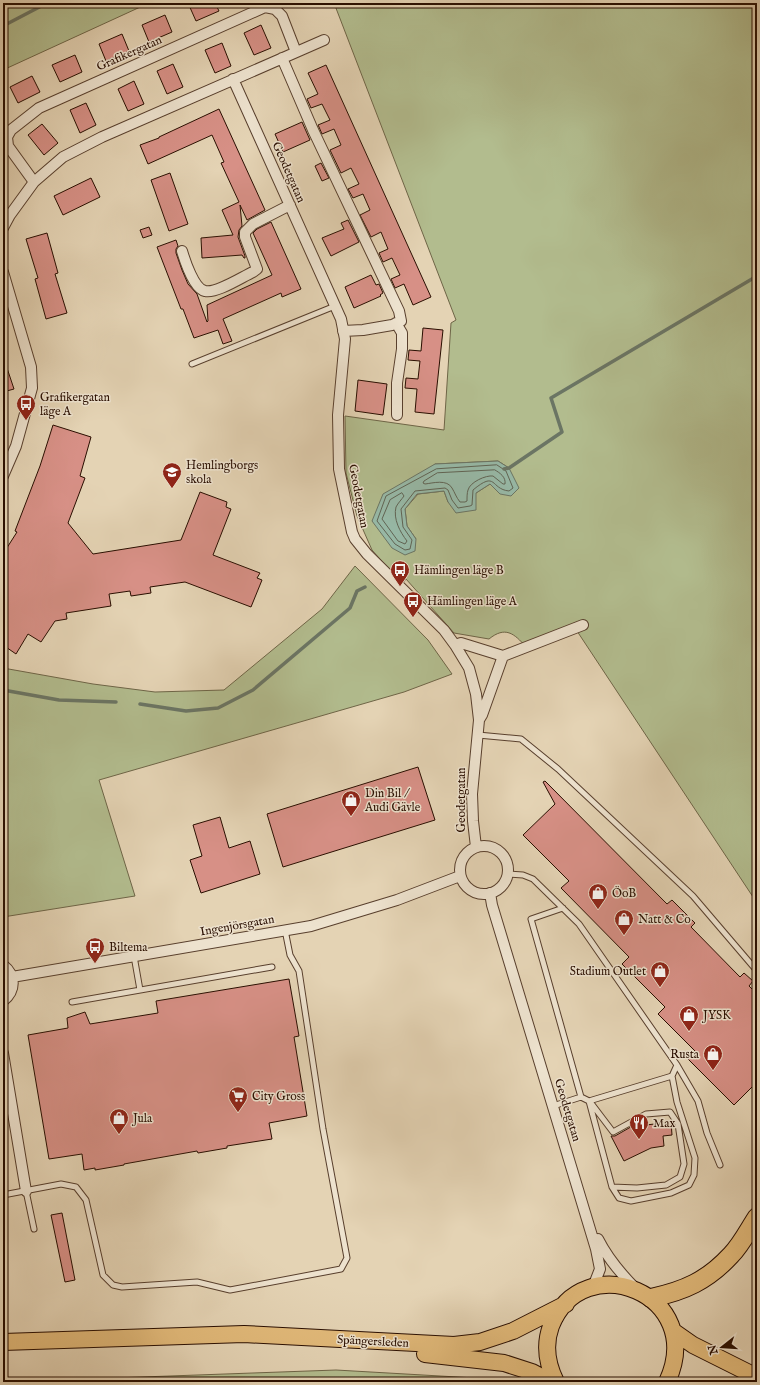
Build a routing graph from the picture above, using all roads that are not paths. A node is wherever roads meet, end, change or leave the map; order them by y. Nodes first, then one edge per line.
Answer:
1 (324, 40) dead end
2 (296, 52) junction
3 (282, 58) junction
4 (234, 80) junction
5 (34, 182) junction
6 (290, 205) junction
7 (6, 214) edge
8 (3, 228) edge
9 (182, 251) dead end
10 (3, 272) edge
11 (335, 306) junction
12 (396, 323) junction
13 (344, 331) junction
14 (192, 364) dead end
15 (397, 415) dead end
16 (3, 476) edge
17 (583, 625) dead end
18 (455, 645) junction
19 (503, 656) junction
20 (479, 720) junction
21 (477, 735) junction
22 (476, 847) junction
23 (508, 874) junction
24 (460, 876) junction
25 (490, 893) junction
26 (563, 908) junction
27 (285, 930) junction
28 (134, 956) junction
29 (3, 965) edge
30 (272, 967) dead end
31 (757, 971) edge
32 (12, 977) junction
33 (140, 990) junction
34 (3, 1001) edge
35 (72, 1002) dead end
36 (3, 1053) edge
37 (677, 1065) junction
38 (672, 1076) junction
39 (581, 1097) junction
40 (589, 1101) junction
41 (553, 1106) junction
42 (720, 1165) dead end
43 (612, 1187) junction
44 (26, 1191) junction
45 (3, 1195) edge
46 (757, 1217) edge
47 (588, 1218) junction
48 (34, 1229) dead end
49 (593, 1287) junction
50 (644, 1294) junction
51 (566, 1304) junction
52 (673, 1331) junction
53 (172, 1338) junction
54 (3, 1342) edge
55 (757, 1377) edge
56 (551, 1382) edge
57 (556, 1382) edge
58 (668, 1382) edge

1 - 2 street
2 - 3 street
2 - 5 street, Grafikergatan
3 - 4 street
3 - 12 street
4 - 5 street
4 - 6 street, Geodetgatan
5 - 7 street
6 - 9 street
6 - 11 street, Geodetgatan
7 - 8 street
10 - 16 street
11 - 13 street, Geodetgatan
11 - 14 lane
12 - 13 street
12 - 15 street
13 - 18 street, Geodetgatan
17 - 19 street
18 - 19 street
18 - 20 street, Geodetgatan
19 - 20 street
20 - 21 street, Geodetgatan
21 - 22 street, Geodetgatan
21 - 31 lane
22 - 23 street
22 - 24 street
23 - 25 street
23 - 26 lane
24 - 25 street
24 - 27 street, Ingenjörsgatan
25 - 41 street, Geodetgatan
26 - 37 lane
26 - 39 lane
27 - 28 street, Ingenjörsgatan
27 - 44 lane
28 - 32 street, Ingenjörsgatan
28 - 33 lane
29 - 32 street
30 - 33 lane
32 - 34 street
33 - 35 lane
36 - 44 street
37 - 38 lane
37 - 42 lane
38 - 40 lane
38 - 43 lane
39 - 40 lane
39 - 41 lane
40 - 43 lane
40 - 43 lane
41 - 47 street, Geodetgatan
44 - 45 lane
44 - 48 lane
46 - 50 highway
47 - 49 street, Geodetgatan
47 - 50 street, Geodetgatan
49 - 50 main road
49 - 51 main road
50 - 52 main road
51 - 53 main road, Spängersleden
51 - 57 main road
52 - 55 main road
52 - 58 main road
53 - 54 main road, Spängersleden
53 - 56 main road, Spängersleden

